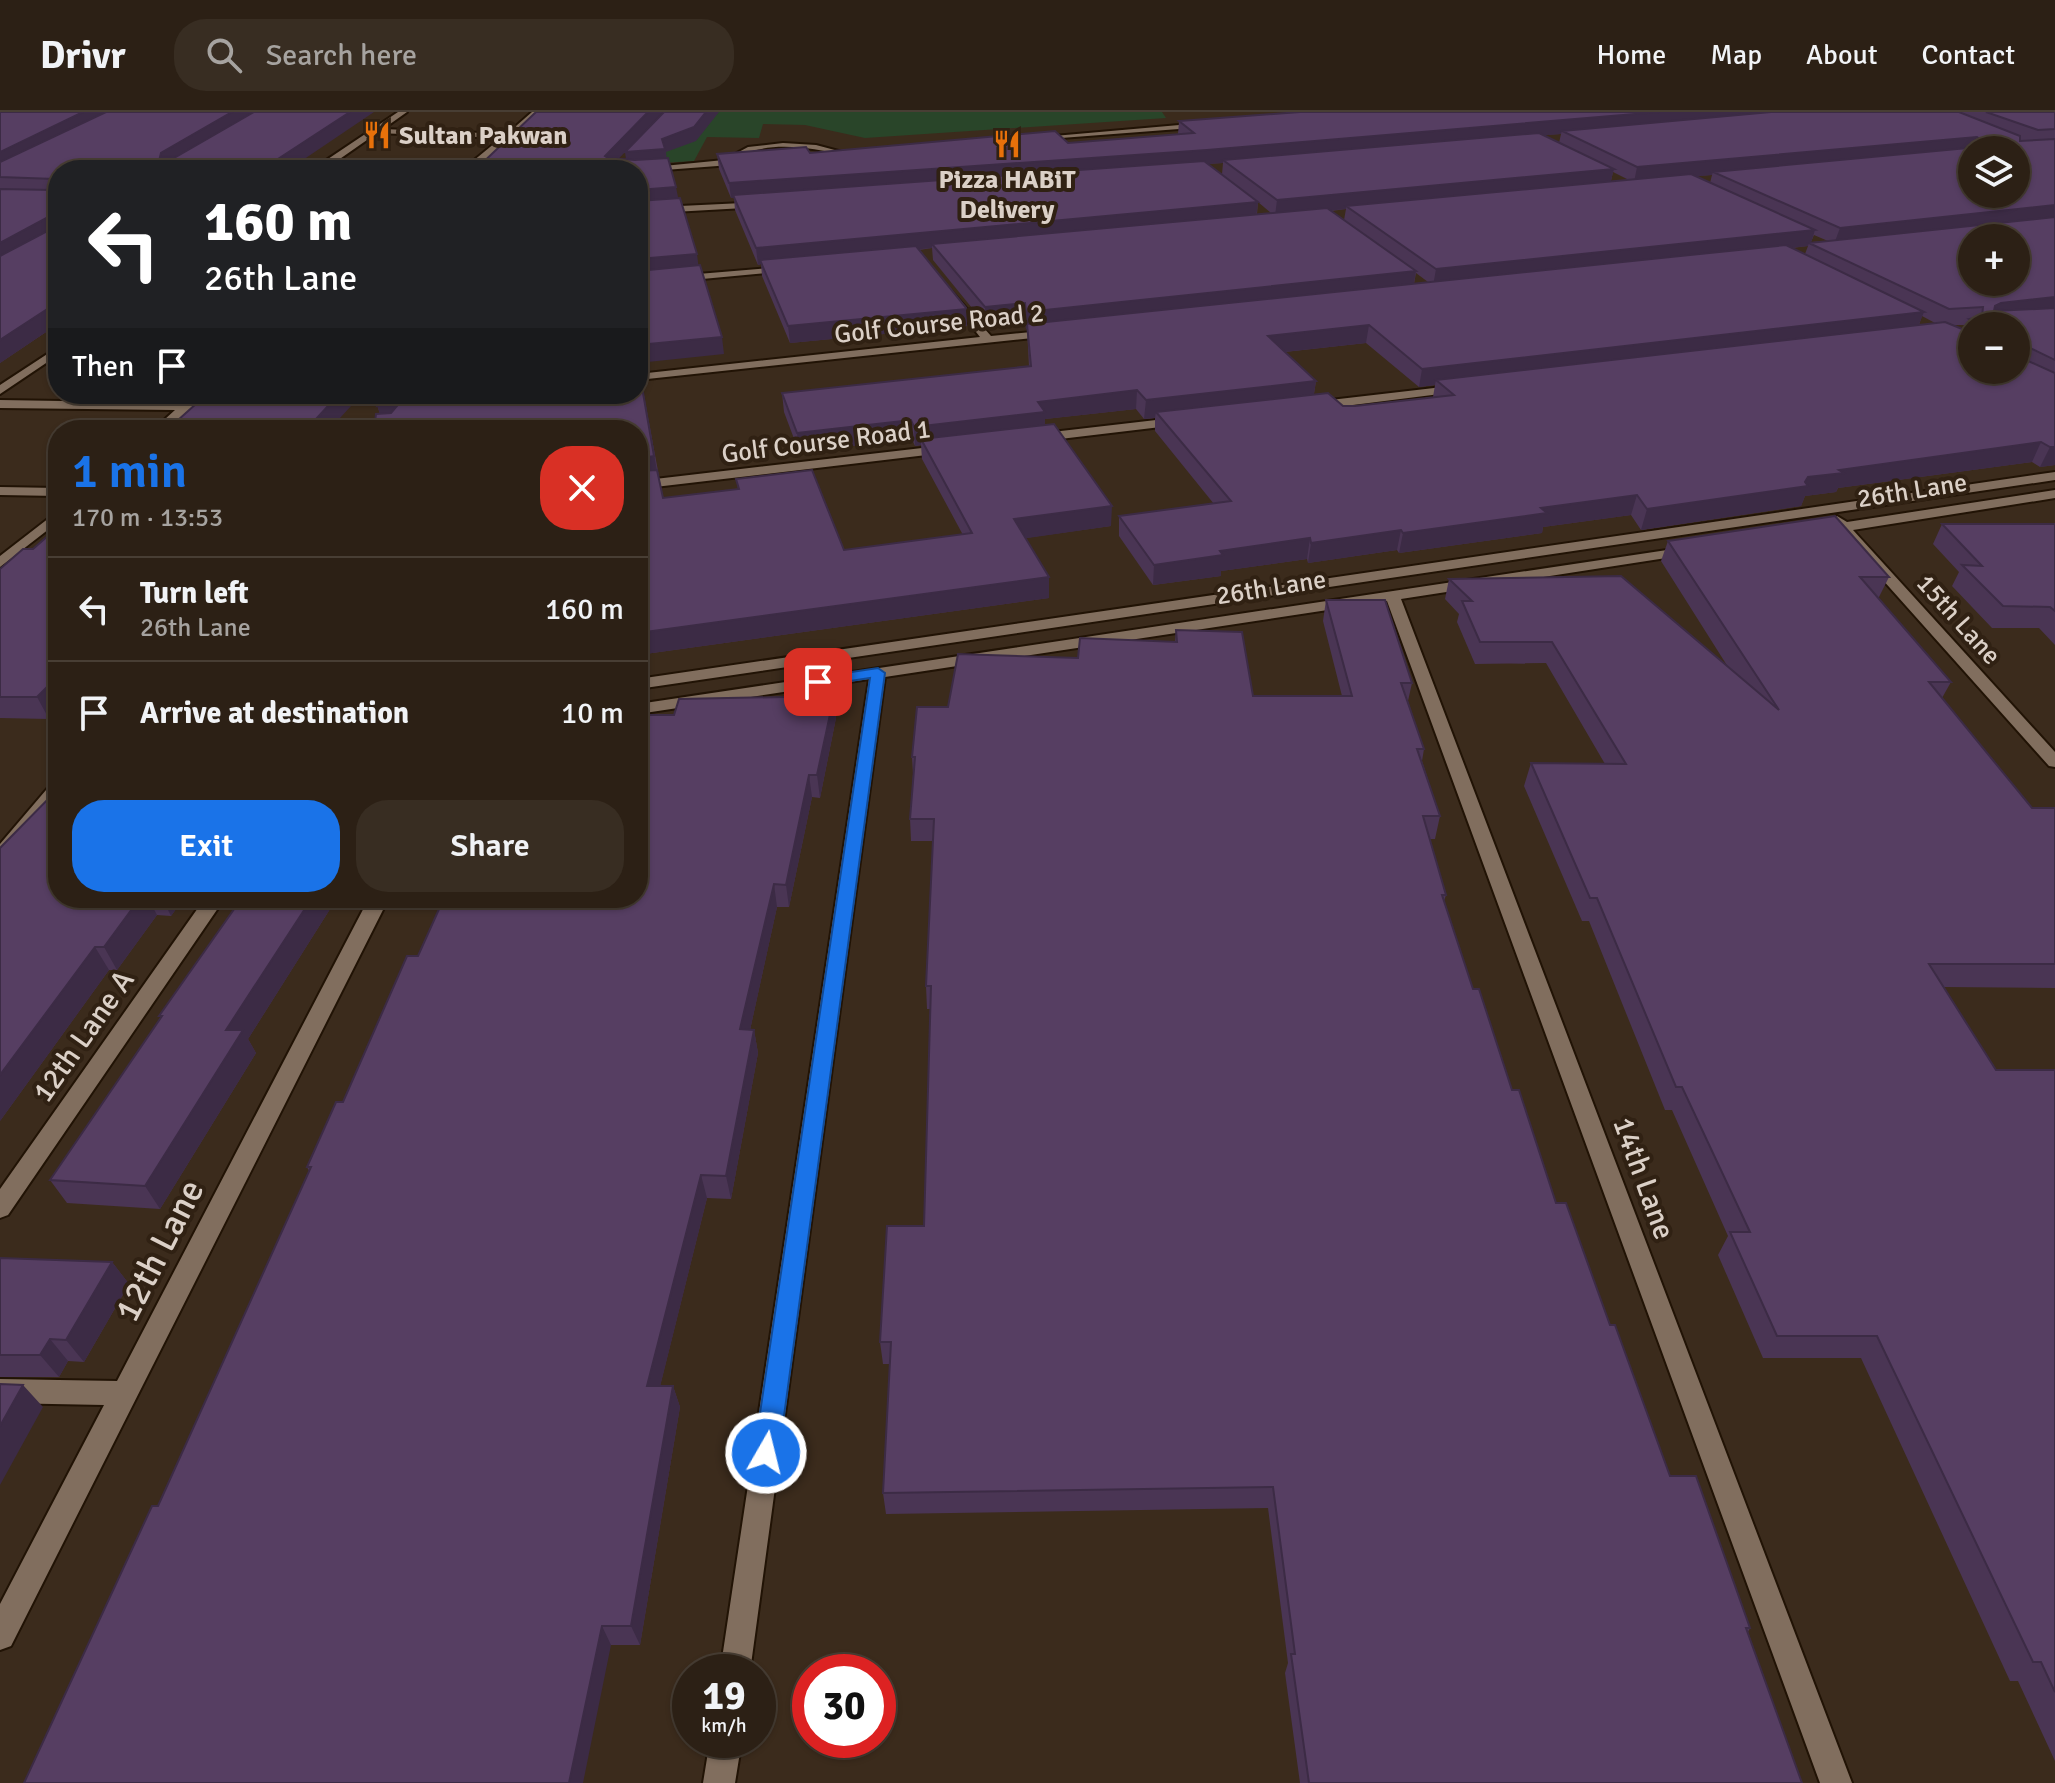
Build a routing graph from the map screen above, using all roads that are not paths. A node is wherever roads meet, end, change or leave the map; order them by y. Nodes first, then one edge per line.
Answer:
1 (403, 112) edge
2 (537, 112) edge
3 (1210, 124) edge
4 (376, 131) junction
5 (508, 136) junction
6 (1026, 139) edge
7 (858, 152) edge
8 (842, 153) junction
9 (798, 157) edge
10 (334, 160) edge
11 (480, 160) edge
12 (754, 160) edge
13 (725, 162) junction
14 (648, 164) edge
15 (780, 203) edge
16 (648, 210) edge
17 (795, 268) edge
18 (940, 280) edge
19 (648, 281) edge
20 (1067, 332) edge
21 (988, 340) junction
22 (48, 357) edge
23 (648, 376) edge
24 (1479, 386) edge
25 (0, 390) edge
26 (0, 404) edge
27 (190, 404) edge
28 (186, 407) junction
29 (1304, 407) edge
30 (171, 420) edge
31 (1193, 420) edge
32 (1019, 440) edge
33 (955, 448) edge
34 (2055, 476) edge
35 (648, 484) edge
36 (0, 491) edge
37 (48, 492) edge
38 (2055, 494) edge
39 (1825, 510) junction
40 (48, 523) edge
41 (1845, 527) junction
42 (1798, 534) edge
43 (1704, 548) edge
44 (0, 563) edge
45 (1392, 595) junction
46 (878, 673) junction
47 (648, 683) edge
48 (648, 708) edge
49 (2055, 762) edge
50 (48, 805) edge
51 (1, 854) edge
52 (208, 908) edge
53 (374, 908) edge
54 (0, 1208) edge
55 (0, 1391) edge
56 (125, 1393) junction
57 (0, 1635) edge
58 (738, 1654) edge
59 (723, 1758) edge
60 (719, 1783) edge
61 (1836, 1783) edge

1 - 4 street
2 - 5 street
3 - 6 street
4 - 5 street
4 - 10 street
5 - 11 street
7 - 8 street
8 - 9 street
8 - 13 street
12 - 13 street
13 - 14 street
15 - 16 street
17 - 19 street
18 - 21 street
20 - 21 street, Golf Course Road 2
21 - 23 street, Golf Course Road 2
22 - 25 street
24 - 29 street
26 - 28 street
27 - 28 street
28 - 30 street
31 - 32 street
33 - 35 street, Golf Course Road 1
34 - 39 street
36 - 37 street
38 - 41 street, 26th Lane
39 - 41 street, 15th Lane
39 - 47 street
40 - 44 street
41 - 42 street, 26th Lane
41 - 49 street, 15th Lane
43 - 45 street, 26th Lane
45 - 46 street, 26th Lane
45 - 61 street, 14th Lane
46 - 48 street, 26th Lane
46 - 58 street
50 - 51 street
52 - 54 street, 12th Lane A
53 - 56 street, 12th Lane
55 - 56 street
56 - 57 street, 12th Lane
59 - 60 street

